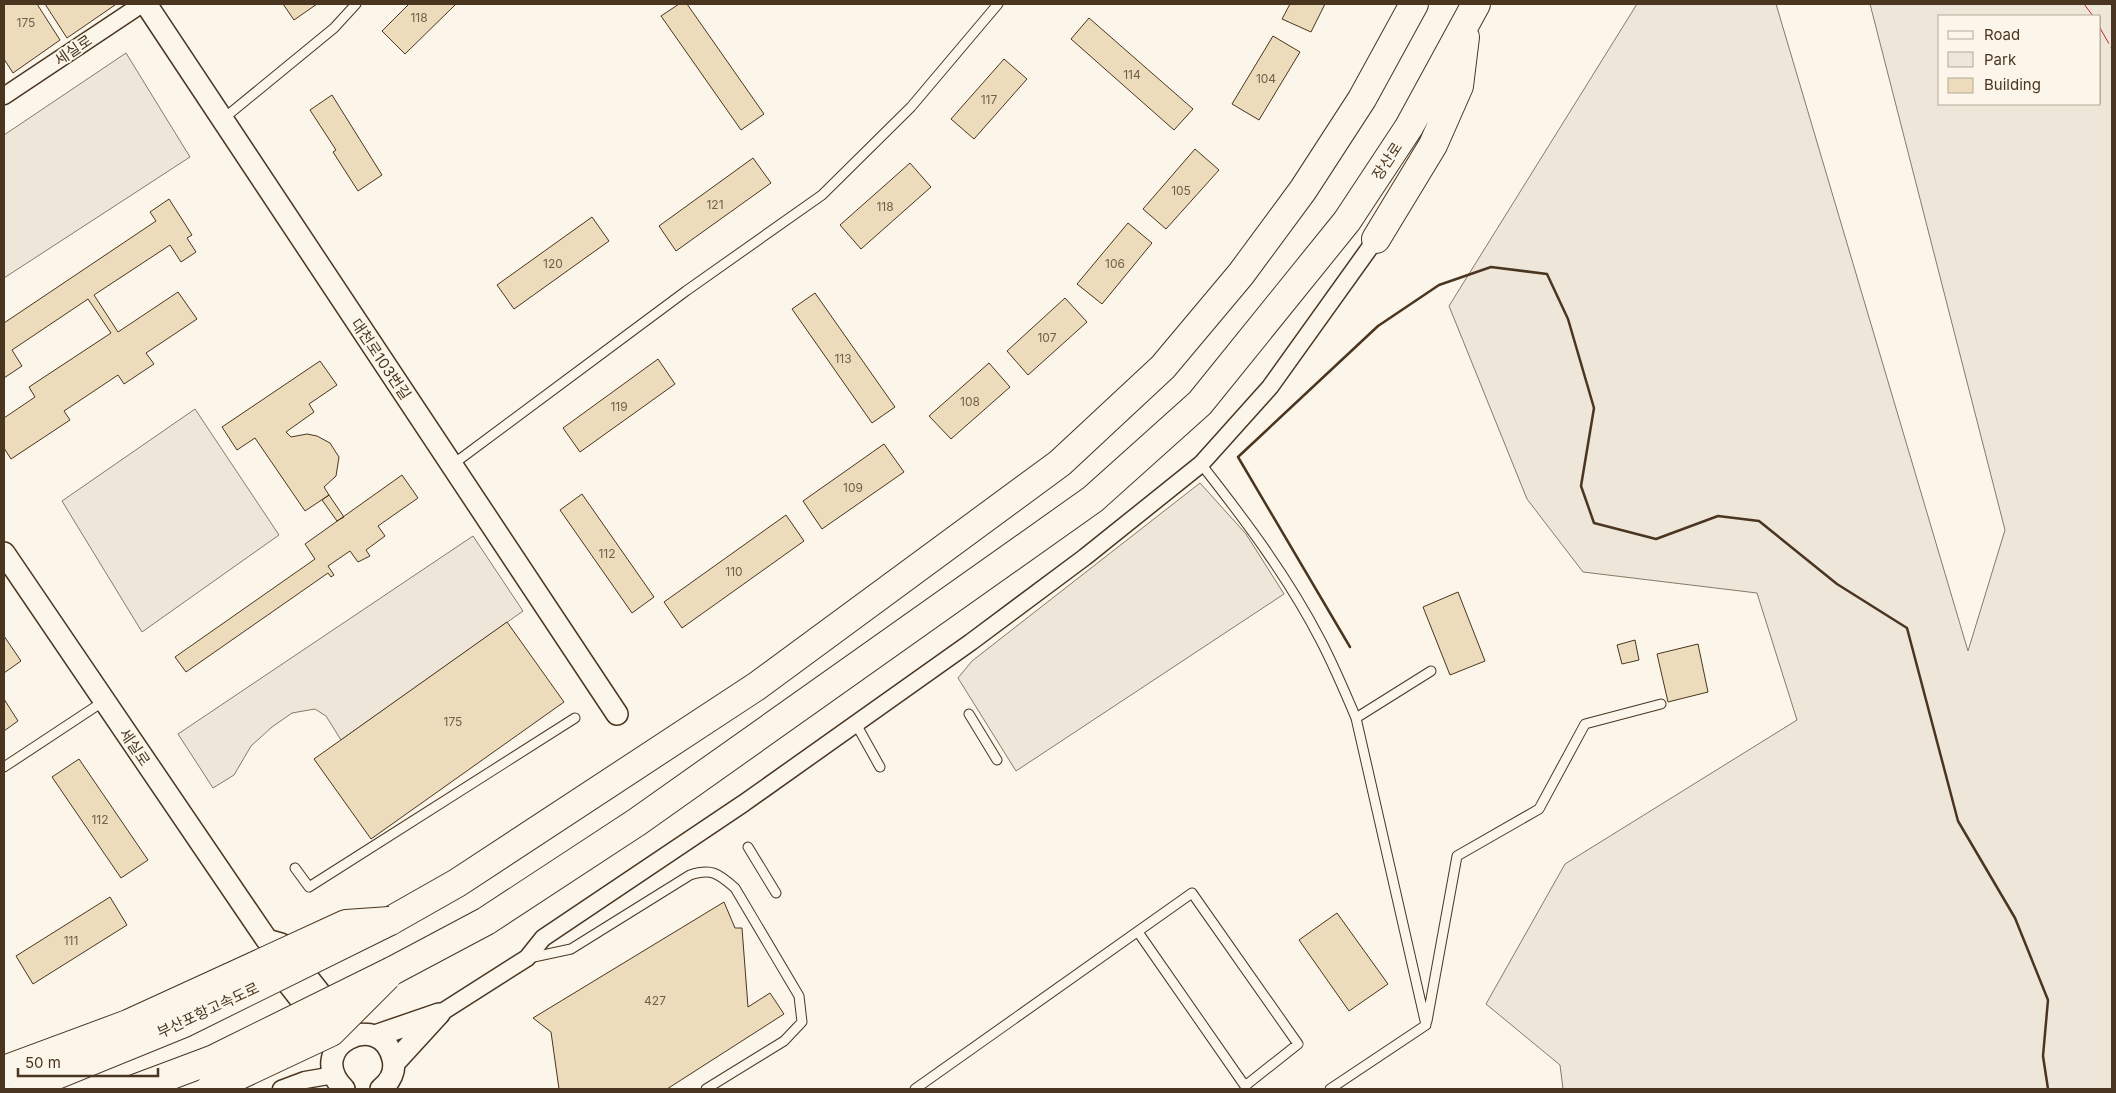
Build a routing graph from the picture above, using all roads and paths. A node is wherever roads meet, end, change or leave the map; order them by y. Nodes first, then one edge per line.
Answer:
1 (142, 4) edge
2 (146, 4) edge
3 (356, 4) edge
4 (998, 4) edge
5 (1414, 4) edge
6 (1472, 12) edge
7 (4, 96) edge
8 (223, 120) junction
9 (1376, 239) joint
10 (1201, 464) junction
11 (452, 465) junction
12 (4, 553) edge
13 (1431, 671) dead end
14 (104, 701) junction
15 (1662, 704) dead end
16 (617, 714) dead end
17 (969, 714) dead end
18 (575, 718) dead end
19 (1356, 718) junction
20 (856, 724) junction
21 (997, 760) dead end
22 (4, 767) edge
23 (880, 767) dead end
24 (748, 847) dead end
25 (295, 868) dead end
26 (776, 893) dead end
27 (390, 921) junction
28 (1138, 932) junction
29 (526, 958) junction
30 (392, 971) junction
31 (439, 1014) junction
32 (1426, 1025) junction
33 (375, 1036) junction
34 (345, 1042) junction
35 (4, 1070) edge
36 (390, 1080) edge
37 (339, 1082) edge
38 (1246, 1088) edge
39 (22, 1089) edge
40 (134, 1089) edge
41 (210, 1089) edge
42 (281, 1089) edge
43 (706, 1089) edge
44 (915, 1089) edge
45 (1330, 1089) edge

1 - 7 street, 세실로
2 - 8 street, 대천로103번길
3 - 8 lane
4 - 11 lane
5 - 27 highway, 부산포항고속도로
6 - 9 highway
6 - 30 highway, 장산로
8 - 11 street, 대천로103번길
9 - 10 street
10 - 19 lane
10 - 20 street
11 - 16 street, 대천로103번길
12 - 14 street, 세실로
13 - 19 lane
14 - 22 lane
14 - 34 street, 세실로
15 - 32 lane
17 - 21 lane
18 - 25 lane
19 - 32 lane
20 - 23 lane
20 - 29 street
24 - 26 lane
27 - 35 highway, bridge
27 - 39 highway, 부산포항고속도로, bridge
28 - 38 lane
28 - 38 lane
28 - 44 lane
29 - 31 street
29 - 43 lane
30 - 40 highway, bridge
30 - 41 highway, bridge
31 - 33 street
31 - 36 street
32 - 45 lane
33 - 34 street
33 - 36 street
34 - 37 street
37 - 42 street

